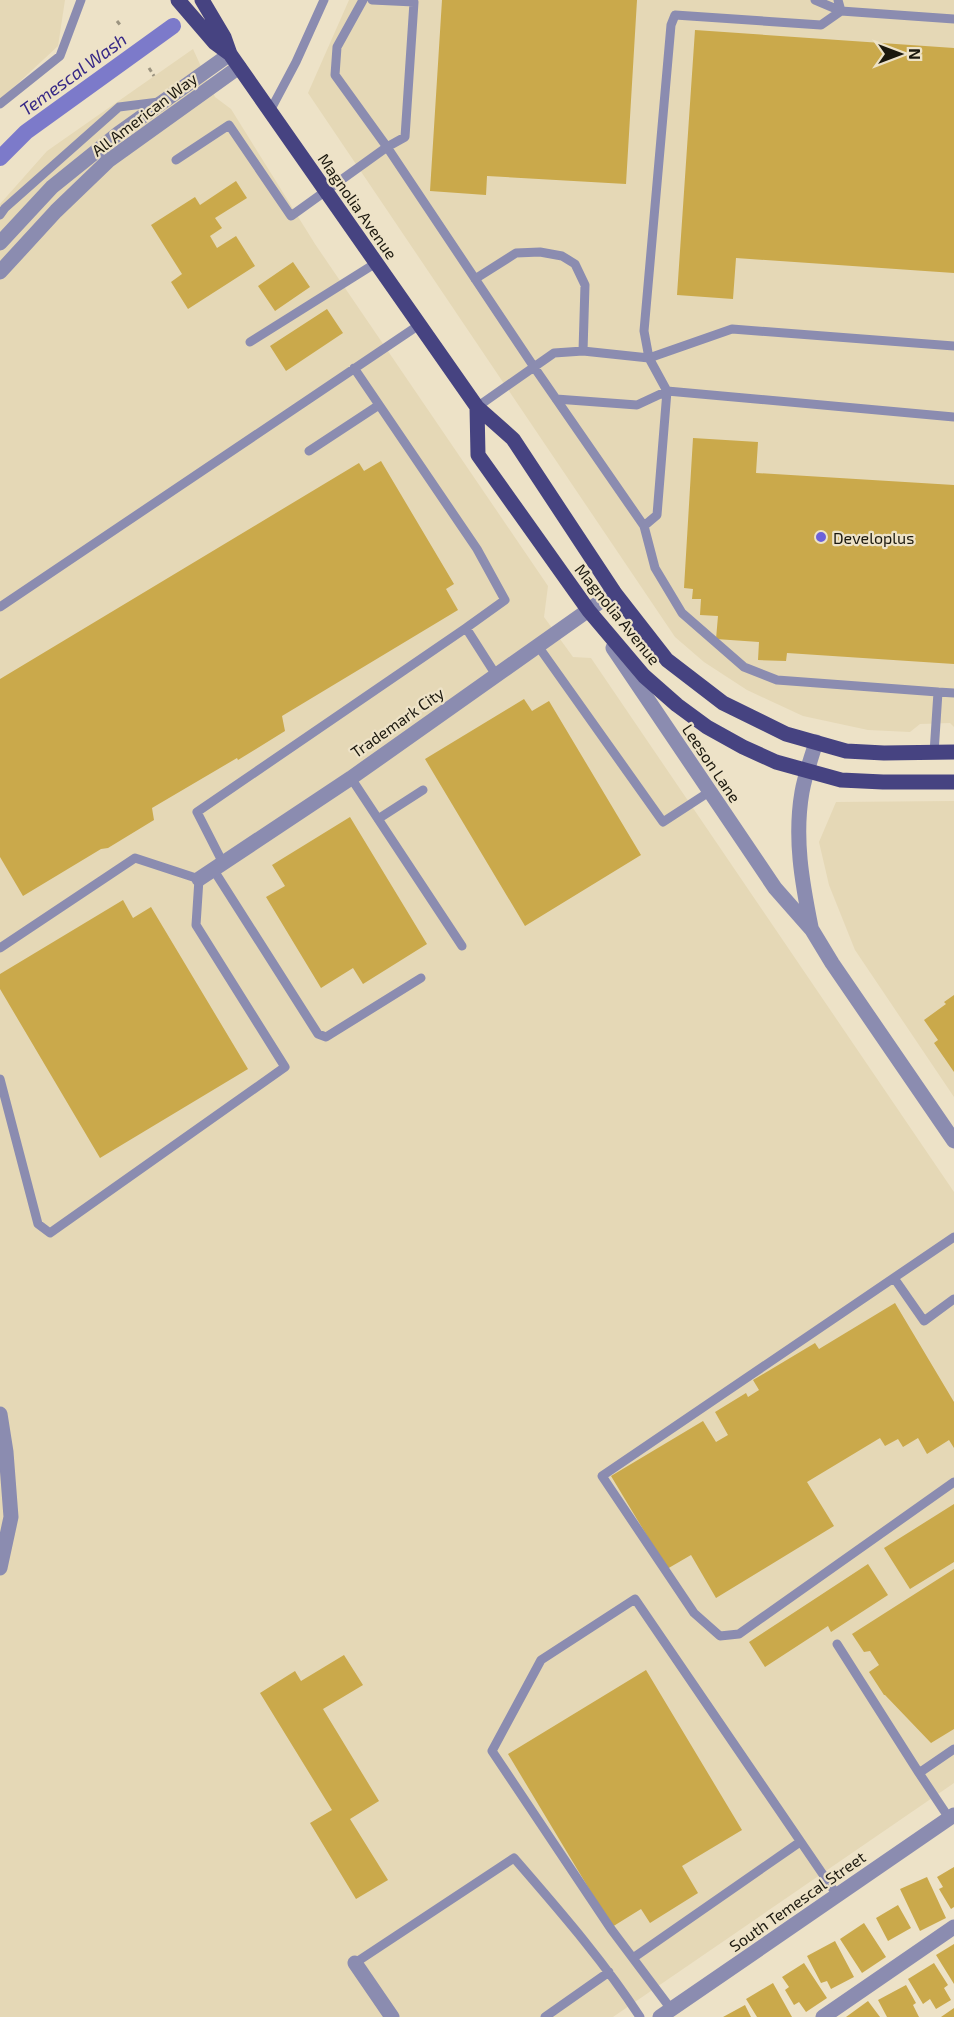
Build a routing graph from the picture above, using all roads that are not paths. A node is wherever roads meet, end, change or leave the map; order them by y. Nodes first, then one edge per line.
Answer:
1 (81, 0) edge
2 (178, 0) edge
3 (202, 0) edge
4 (324, 0) edge
5 (363, 0) edge
6 (372, 0) edge
7 (814, 0) edge
8 (838, 0) edge
9 (841, 11) junction
10 (954, 19) edge
11 (220, 40) junction
12 (235, 61) junction
13 (163, 102) junction
14 (0, 104) edge
15 (270, 111) junction
16 (387, 147) junction
17 (176, 160) dead end
18 (326, 191) junction
19 (0, 215) edge
20 (0, 243) edge
21 (376, 263) junction
22 (0, 272) edge
23 (475, 279) junction
24 (419, 325) junction
25 (250, 342) dead end
26 (954, 346) edge
27 (583, 351) junction
28 (650, 358) junction
29 (534, 367) junction
30 (354, 368) junction
31 (667, 391) junction
32 (556, 399) junction
33 (379, 405) junction
34 (477, 407) junction
35 (954, 417) edge
36 (309, 451) dead end
37 (644, 526) junction
38 (614, 592) junction
39 (0, 607) edge
40 (589, 611) junction
41 (466, 628) junction
42 (538, 646) junction
43 (496, 675) junction
44 (938, 692) junction
45 (954, 693) edge
46 (816, 742) junction
47 (954, 752) edge
48 (934, 753) junction
49 (808, 770) junction
50 (351, 778) junction
51 (954, 782) edge
52 (423, 790) dead end
53 (710, 792) junction
54 (378, 819) junction
55 (218, 866) junction
56 (199, 879) junction
57 (812, 930) junction
58 (462, 946) dead end
59 (0, 948) edge
60 (421, 978) dead end
61 (0, 1079) edge
62 (954, 1141) edge
63 (954, 1237) edge
64 (894, 1278) junction
65 (954, 1299) edge
66 (0, 1414) edge
67 (954, 1482) edge
68 (0, 1568) edge
69 (837, 1644) dead end
70 (954, 1749) edge
71 (919, 1773) junction
72 (951, 1816) edge
73 (800, 1842) junction
74 (837, 1895) junction
75 (954, 1927) edge
76 (633, 1958) junction
77 (355, 1963) joint
78 (609, 1972) junction
79 (665, 2013) edge
80 (392, 2017) edge
81 (545, 2017) edge
82 (640, 2017) edge
83 (823, 2017) edge

1 - 14 lane
2 - 11 main road, Magnolia Avenue
3 - 11 main road, Magnolia Avenue
4 - 15 lane
5 - 16 lane
6 - 16 lane
7 - 9 lane
8 - 9 lane
9 - 10 lane
9 - 28 lane
11 - 12 main road, Magnolia Avenue
12 - 13 street, All American Way
12 - 15 main road, Magnolia Avenue
12 - 22 street, All American Way
13 - 19 lane
13 - 20 street, All American Way
15 - 18 main road, Magnolia Avenue
16 - 18 lane
16 - 23 lane
17 - 18 lane
18 - 21 main road, Magnolia Avenue
21 - 24 main road, Magnolia Avenue
21 - 25 lane
23 - 27 lane
23 - 29 lane
24 - 30 lane
24 - 34 main road, Magnolia Avenue
26 - 28 lane
27 - 28 lane
27 - 29 lane
28 - 31 lane
29 - 32 lane
29 - 34 lane
30 - 33 lane
30 - 39 lane
31 - 32 lane
31 - 35 lane
31 - 37 lane
32 - 37 lane
33 - 36 lane
33 - 41 lane
34 - 38 main road, Magnolia Avenue
34 - 40 main road, Magnolia Avenue
37 - 44 lane
38 - 40 street, Trademark City
38 - 46 main road, Magnolia Avenue
40 - 42 street, Trademark City
40 - 49 main road, Magnolia Avenue
40 - 53 street, Leeson Lane
41 - 43 lane
41 - 55 lane
42 - 43 street, Trademark City
42 - 53 lane
43 - 50 street, Trademark City
44 - 45 lane
44 - 48 lane
46 - 48 main road, Magnolia Avenue
46 - 49 street, Leeson Lane
47 - 48 main road, Magnolia Avenue
49 - 51 main road, Magnolia Avenue
49 - 57 street, Leeson Lane
50 - 54 lane
50 - 55 street, Trademark City
52 - 54 lane
53 - 57 street, Leeson Lane
54 - 58 lane
55 - 56 street, Trademark City
55 - 60 lane
56 - 59 lane
56 - 61 lane
57 - 62 street, Leeson Lane
63 - 64 lane
64 - 65 lane
64 - 67 lane
66 - 68 street
69 - 71 lane
70 - 71 lane
71 - 72 lane
72 - 74 street, South Temescal Street
73 - 74 lane
73 - 76 lane
73 - 76 lane
74 - 79 street, South Temescal Street
75 - 83 street
76 - 79 lane
77 - 78 lane
77 - 80 street
78 - 81 lane
78 - 82 lane

